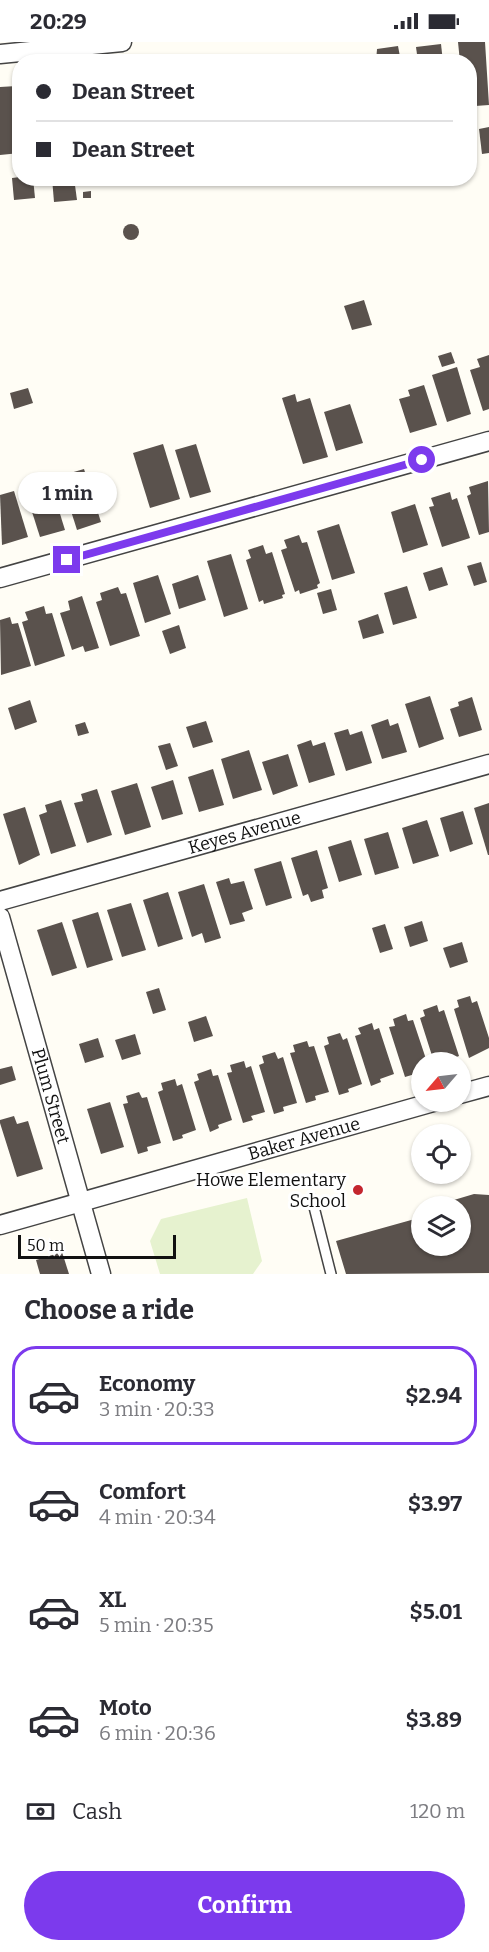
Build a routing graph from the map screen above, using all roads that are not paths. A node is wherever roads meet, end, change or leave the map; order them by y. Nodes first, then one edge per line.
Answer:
1 (122, 42) edge
2 (0, 54) edge
3 (489, 441) edge
4 (0, 578) edge
5 (489, 764) edge
6 (0, 901) edge
7 (0, 917) edge
8 (489, 1086) edge
9 (471, 1091) edge
10 (411, 1108) edge
11 (312, 1199) dead end
12 (80, 1204) junction
13 (0, 1225) edge
14 (100, 1274) edge
15 (331, 1274) edge

1 - 2 street
3 - 4 street
5 - 6 street, Keyes Avenue
7 - 12 street, Plum Street
8 - 9 street
10 - 12 street, Baker Avenue
11 - 15 lane
12 - 13 street, Baker Avenue
12 - 14 street, Plum Street

